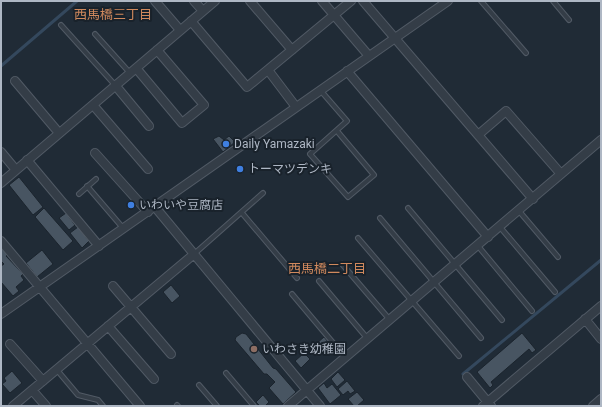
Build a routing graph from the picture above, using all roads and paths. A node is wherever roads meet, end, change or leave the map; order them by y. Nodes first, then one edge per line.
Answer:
1 (155, 1) edge
2 (194, 1) edge
3 (215, 1) edge
4 (250, 1) edge
5 (322, 1) edge
6 (351, 1) edge
7 (363, 1) edge
8 (448, 1) edge
9 (482, 1) edge
10 (552, 1) edge
11 (203, 11) junction
12 (334, 15) junction
13 (569, 20) dead end
14 (191, 21) junction
15 (61, 25) dead end
16 (180, 30) junction
17 (95, 34) dead end
18 (395, 38) junction
19 (157, 50) junction
20 (292, 50) junction
21 (526, 53) dead end
22 (369, 56) junction
23 (268, 70) junction
24 (133, 71) junction
25 (347, 71) junction
26 (15, 81) dead end
27 (115, 86) junction
28 (320, 90) junction
29 (92, 105) junction
30 (296, 107) junction
31 (149, 126) dead end
32 (337, 131) junction
33 (59, 133) junction
34 (478, 135) junction
35 (601, 140) edge
36 (1, 152) edge
37 (95, 153) dead end
38 (27, 160) junction
39 (148, 169) dead end
40 (16, 170) junction
41 (561, 174) junction
42 (96, 179) dead end
43 (1, 182) edge
44 (87, 186) junction
45 (263, 193) dead end
46 (79, 194) dead end
47 (533, 199) junction
48 (408, 208) dead end
49 (151, 209) junction
50 (519, 211) junction
51 (242, 213) junction
52 (380, 218) dead end
53 (124, 228) junction
54 (500, 228) junction
55 (488, 237) junction
56 (358, 238) dead end
57 (1, 242) edge
58 (99, 246) junction
59 (478, 246) junction
60 (194, 255) junction
61 (558, 257) dead end
62 (342, 264) dead end
63 (455, 265) junction
64 (297, 278) dead end
65 (319, 281) dead end
66 (434, 283) junction
67 (113, 286) dead end
68 (40, 287) junction
69 (555, 292) dead end
70 (292, 294) dead end
71 (412, 301) junction
72 (601, 306) edge
73 (131, 307) junction
74 (532, 311) dead end
75 (1, 314) edge
76 (585, 319) junction
77 (390, 320) junction
78 (502, 320) dead end
79 (108, 326) junction
80 (481, 338) dead end
81 (367, 339) junction
82 (601, 339) edge
83 (10, 344) dead end
84 (87, 344) junction
85 (171, 354) dead end
86 (459, 356) dead end
87 (345, 358) junction
88 (57, 370) junction
89 (226, 373) dead end
90 (467, 377) dead end
91 (154, 379) dead end
92 (43, 381) junction
93 (199, 385) dead end
94 (32, 390) junction
95 (306, 390) junction
96 (601, 399) edge
97 (488, 405) edge
98 (13, 406) edge
99 (46, 406) edge
100 (103, 406) edge
101 (140, 406) edge
102 (217, 406) edge
103 (254, 406) edge
104 (288, 406) edge
105 (320, 406) edge
106 (593, 406) edge

1 - 16 street
2 - 11 street
3 - 11 street
4 - 20 street
5 - 12 street
6 - 12 street
7 - 18 street
8 - 18 street
9 - 21 lane
10 - 13 lane
11 - 14 street
12 - 20 street
12 - 22 street
14 - 16 street
14 - 23 street
15 - 27 lane
16 - 19 street
17 - 24 lane
18 - 22 street
18 - 34 street
19 - 24 street
19 - 24 street
20 - 23 street
22 - 25 street
23 - 30 street
24 - 27 street
25 - 28 street
25 - 55 street
26 - 33 street
27 - 29 street
27 - 31 street
28 - 30 street
28 - 32 lane
29 - 33 street
29 - 39 street
30 - 49 street
32 - 32 lane
33 - 38 street
34 - 41 street
34 - 47 street
35 - 41 street
36 - 40 street
37 - 49 street
38 - 40 street
38 - 58 street
40 - 43 street
41 - 47 street
42 - 44 lane
44 - 46 lane
44 - 53 lane
45 - 51 lane
47 - 50 street
48 - 63 lane
49 - 53 street
49 - 60 street
50 - 54 street
50 - 61 lane
51 - 60 lane
51 - 64 lane
52 - 66 lane
53 - 58 street
54 - 55 street
54 - 69 lane
55 - 59 street
56 - 71 lane
57 - 68 street
58 - 68 street
59 - 63 street
59 - 74 lane
60 - 73 street
60 - 95 street
62 - 77 lane
63 - 66 street
63 - 78 lane
65 - 81 lane
66 - 71 street
66 - 80 lane
67 - 73 street
68 - 75 street
68 - 84 street
70 - 87 lane
71 - 77 street
71 - 86 lane
72 - 76 street
73 - 79 street
73 - 85 street
76 - 82 street
76 - 97 street
77 - 81 street
79 - 84 street
79 - 91 street
81 - 87 street
83 - 92 street
84 - 88 street
84 - 101 street
87 - 95 street
88 - 92 street
88 - 100 lane
89 - 103 lane
90 - 97 street
92 - 94 street
93 - 102 lane
94 - 98 street
94 - 99 street
95 - 104 street
95 - 105 street
96 - 106 street

